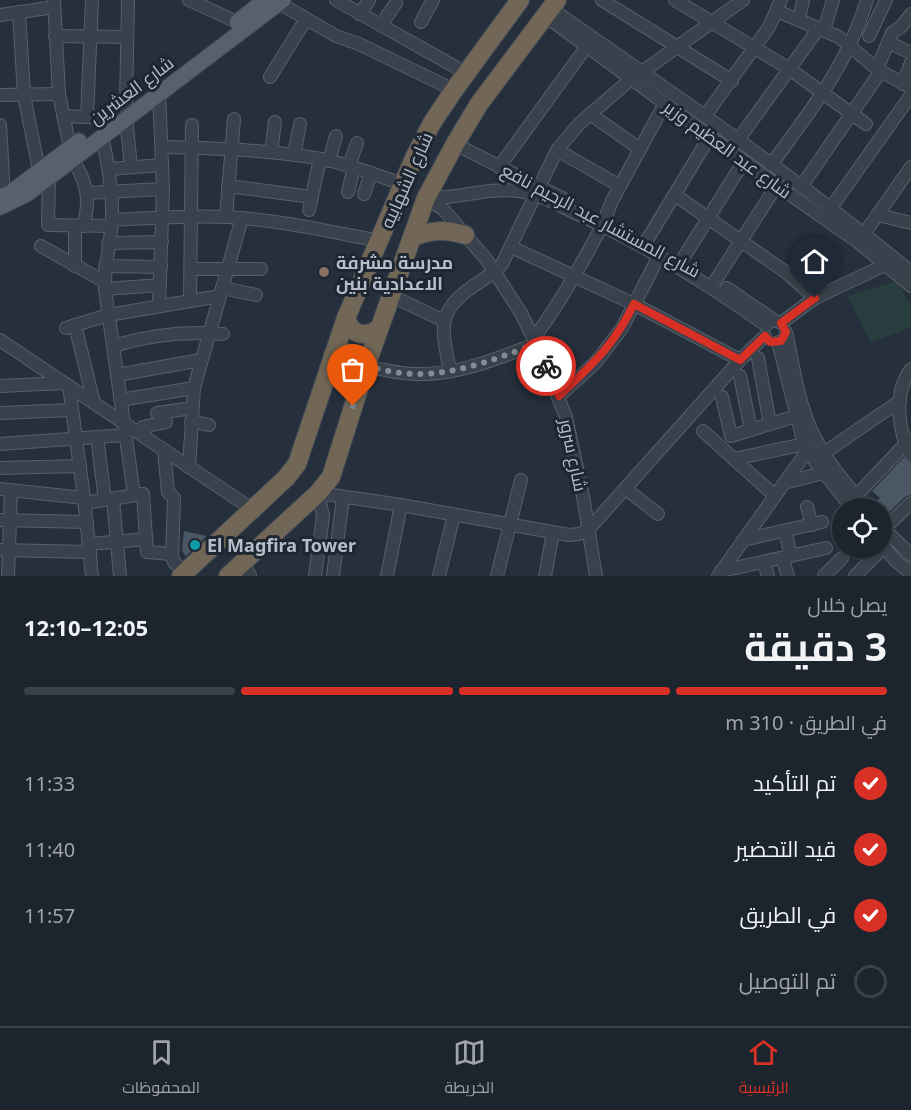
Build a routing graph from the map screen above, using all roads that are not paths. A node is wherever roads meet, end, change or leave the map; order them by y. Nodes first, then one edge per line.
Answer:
1 (92, 0) edge
2 (128, 0) edge
3 (189, 0) edge
4 (336, 0) edge
5 (369, 0) edge
6 (433, 0) edge
7 (602, 0) edge
8 (675, 0) edge
9 (743, 0) edge
10 (803, 0) edge
11 (833, 0) edge
12 (867, 0) edge
13 (886, 0) edge
14 (276, 1) edge
15 (517, 1) edge
16 (396, 3) dead end
17 (54, 4) edge
18 (779, 6) edge
19 (550, 8) edge
20 (19, 12) junction
21 (360, 14) junction
22 (911, 14) edge
23 (0, 15) edge
24 (306, 19) junction
25 (799, 20) junction
26 (237, 22) junction
27 (421, 22) dead end
28 (712, 24) junction
29 (381, 26) junction
30 (821, 29) junction
31 (56, 36) junction
32 (91, 36) junction
33 (127, 37) junction
34 (880, 43) junction
35 (587, 46) junction
36 (851, 46) junction
37 (677, 48) junction
38 (755, 48) junction
39 (911, 53) edge
40 (911, 63) edge
41 (788, 68) junction
42 (879, 70) junction
43 (466, 73) junction
44 (636, 75) junction
45 (270, 77) dead end
46 (732, 81) junction
47 (907, 86) edge
48 (454, 90) junction
49 (159, 92) junction
50 (823, 92) junction
51 (59, 94) junction
52 (0, 95) edge
53 (24, 95) junction
54 (911, 95) edge
55 (665, 103) junction
56 (126, 112) junction
57 (590, 114) junction
58 (852, 114) junction
59 (63, 116) junction
60 (705, 116) junction
61 (87, 117) junction
62 (110, 118) junction
63 (234, 118) dead end
64 (275, 122) dead end
65 (300, 124) dead end
66 (867, 124) dead end
67 (192, 125) dead end
68 (0, 127) edge
69 (102, 136) junction
70 (336, 136) dead end
71 (710, 136) junction
72 (738, 140) junction
73 (86, 142) junction
74 (357, 143) dead end
75 (455, 144) junction
76 (162, 147) junction
77 (192, 148) junction
78 (640, 148) junction
79 (232, 150) junction
80 (557, 150) junction
81 (271, 152) junction
82 (71, 153) junction
83 (294, 155) junction
84 (325, 160) junction
85 (162, 165) junction
86 (352, 166) junction
87 (131, 167) junction
88 (499, 167) junction
89 (911, 167) edge
90 (109, 169) junction
91 (765, 170) junction
92 (371, 172) junction
93 (44, 174) junction
94 (906, 181) edge
95 (402, 184) junction
96 (228, 186) junction
97 (620, 186) junction
98 (801, 187) junction
99 (163, 189) junction
100 (537, 190) junction
101 (111, 192) junction
102 (348, 192) dead end
103 (87, 193) junction
104 (364, 194) dead end
105 (675, 195) junction
106 (312, 196) junction
107 (1, 198) edge
108 (426, 198) junction
109 (830, 209) junction
110 (309, 210) dead end
111 (878, 215) junction
112 (191, 216) junction
113 (162, 217) junction
114 (226, 217) junction
115 (242, 218) junction
116 (708, 218) junction
117 (604, 222) junction
118 (111, 223) junction
119 (911, 223) edge
120 (79, 226) junction
121 (864, 234) junction
122 (465, 235) junction
123 (413, 237) junction
124 (647, 240) junction
125 (741, 240) junction
126 (379, 241) junction
127 (162, 242) junction
128 (108, 243) junction
129 (41, 246) dead end
130 (511, 247) junction
131 (658, 256) junction
132 (682, 260) junction
133 (75, 266) junction
134 (105, 266) junction
135 (161, 267) junction
136 (228, 268) junction
137 (190, 269) junction
138 (261, 269) dead end
139 (495, 272) junction
140 (905, 273) edge
141 (575, 277) junction
142 (715, 281) junction
143 (160, 285) junction
144 (105, 286) junction
145 (221, 292) junction
146 (256, 295) dead end
147 (392, 296) junction
148 (815, 298) junction
149 (190, 300) junction
150 (634, 304) junction
151 (159, 305) junction
152 (108, 315) junction
153 (346, 318) junction
154 (444, 321) junction
155 (379, 328) junction
156 (775, 330) junction
157 (209, 333) junction
158 (223, 334) dead end
159 (0, 340) edge
160 (535, 341) junction
161 (113, 345) junction
162 (333, 355) junction
163 (758, 358) dead end
164 (201, 360) junction
165 (740, 360) junction
166 (366, 366) junction
167 (911, 369) edge
168 (450, 371) junction
169 (117, 375) junction
170 (740, 376) dead end
171 (66, 385) junction
172 (0, 386) edge
173 (194, 388) junction
174 (559, 396) junction
175 (723, 397) dead end
176 (120, 400) junction
177 (900, 401) junction
178 (94, 403) junction
179 (72, 410) junction
180 (0, 413) edge
181 (157, 413) dead end
182 (192, 414) junction
183 (796, 416) junction
184 (166, 422) dead end
185 (770, 424) junction
186 (209, 425) dead end
187 (124, 429) junction
188 (751, 430) junction
189 (703, 431) dead end
190 (97, 437) junction
191 (76, 438) junction
192 (146, 438) junction
193 (908, 440) edge
194 (0, 444) edge
195 (805, 448) junction
196 (164, 450) junction
197 (822, 450) junction
198 (911, 456) edge
199 (734, 459) junction
200 (80, 466) junction
201 (189, 467) junction
202 (0, 468) edge
203 (819, 468) junction
204 (521, 480) dead end
205 (784, 483) junction
206 (626, 489) junction
207 (5, 490) edge
208 (318, 494) junction
209 (138, 495) junction
210 (775, 496) junction
211 (856, 496) joint
212 (343, 497) junction
213 (844, 498) edge
214 (109, 499) junction
215 (85, 500) junction
216 (911, 503) edge
217 (402, 505) junction
218 (807, 507) dead end
219 (252, 509) junction
220 (454, 514) junction
221 (658, 514) dead end
222 (5, 520) edge
223 (892, 520) edge
224 (87, 522) junction
225 (510, 525) junction
226 (588, 530) junction
227 (785, 531) junction
228 (553, 533) junction
229 (892, 537) edge
230 (146, 539) junction
231 (743, 540) junction
232 (118, 542) junction
233 (90, 548) junction
234 (826, 548) dead end
235 (4, 550) edge
236 (172, 554) junction
237 (892, 554) edge
238 (911, 555) edge
239 (787, 557) junction
240 (842, 558) dead end
241 (872, 558) edge
242 (764, 562) junction
243 (909, 568) edge
244 (246, 569) edge
245 (189, 572) edge
246 (720, 574) edge
247 (826, 574) edge
248 (8, 576) edge
249 (92, 576) edge
250 (120, 576) edge
251 (228, 576) edge
252 (315, 576) edge
253 (333, 576) edge
254 (387, 576) edge
255 (439, 576) edge
256 (497, 576) edge
257 (545, 576) edge
258 (596, 576) edge
259 (768, 576) edge
260 (788, 576) edge
261 (812, 576) edge
262 (855, 576) edge

1 - 32 street
2 - 33 street
3 - 26 street
4 - 21 street
5 - 21 street
6 - 27 street
7 - 37 street
8 - 28 street
9 - 28 street
10 - 25 street
11 - 30 street
12 - 36 street
13 - 34 street
14 - 24 street
14 - 26 main road, شارع العشرين
14 - 49 main road, شارع العشرين
15 - 43 highway, شارع الشهابيه
16 - 29 street
17 - 20 street
17 - 31 street
18 - 25 street
18 - 38 street
19 - 35 street, شارع عبد العظيم وزير
19 - 44 street, شارع عبد العظيم وزير
19 - 75 highway, شارع الشهابيه
20 - 23 street
20 - 53 street
21 - 29 street
22 - 34 street
24 - 45 street
24 - 48 street
25 - 30 street
26 - 56 main road, شارع العشرين
28 - 37 street
28 - 38 street
29 - 43 street
30 - 36 street
30 - 41 street
31 - 32 street
31 - 51 street
32 - 33 street
32 - 61 street
33 - 56 street
34 - 39 street
34 - 42 street
35 - 44 street, شارع عبد العظيم وزير
35 - 88 street
36 - 42 street
36 - 50 street
37 - 44 street
37 - 46 street
38 - 41 street
38 - 46 street
40 - 47 street
41 - 50 street
41 - 72 street
42 - 47 street
42 - 58 street
43 - 48 highway, شارع الشهابيه
44 - 55 street, شارع عبد العظيم وزير
44 - 57 street
44 - 60 street, شارع عبد العظيم وزير
46 - 60 street
48 - 95 highway, شارع الشهابيه
49 - 56 main road, شارع العشرين
49 - 76 street
50 - 58 street
50 - 91 street
51 - 53 street
51 - 59 street
52 - 53 street
53 - 93 street
54 - 109 street
55 - 71 street, شارع عبد العظيم وزير
55 - 78 street
56 - 62 main road, شارع العشرين
56 - 69 main road, شارع العشرين
56 - 87 street
57 - 78 street
57 - 80 street
58 - 66 street
58 - 98 street
59 - 61 street
59 - 82 street
60 - 72 street, شارع عبد العظيم وزير
61 - 62 street
62 - 73 main road, شارع العشرين
63 - 79 street
64 - 81 street
65 - 83 street
67 - 77 street
68 - 107 street
69 - 73 main road, شارع العشرين
69 - 90 street
70 - 84 street
71 - 91 street, شارع عبد العظيم وزير
71 - 105 street
72 - 91 street, شارع عبد العظيم وزير
73 - 82 main road, شارع العشرين
74 - 86 street
75 - 88 street, شارع المستشار عبد الرحيم نافع
75 - 108 highway, شارع الشهابيه
76 - 77 street
76 - 85 street
77 - 79 street
77 - 112 street
78 - 97 street
79 - 81 street
79 - 96 street
80 - 97 street
80 - 100 street
81 - 83 street
82 - 93 main road, شارع العشرين
82 - 103 street
83 - 84 street
84 - 86 street
84 - 106 street
85 - 87 street
85 - 99 street
86 - 92 street
86 - 102 street
87 - 90 street
88 - 100 street, شارع المستشار عبد الرحيم نافع
89 - 94 street
90 - 101 street
91 - 98 street, شارع عبد العظيم وزير
91 - 116 street
91 - 125 street
91 - 140 street, شارع عبد العظيم وزير
92 - 95 street
92 - 104 street
93 - 107 main road, شارع العشرين
93 - 120 street
94 - 111 street
95 - 126 highway, شارع الشهابيه
96 - 106 street
96 - 114 street
97 - 117 street
98 - 109 street, شارع عبد العظيم وزير
99 - 101 street
99 - 113 street
100 - 108 street, شارع المستشار عبد الرحيم نافع
100 - 117 street, شارع المستشار عبد الرحيم نافع
100 - 130 street
101 - 103 street
101 - 118 street
103 - 120 street
105 - 116 street
105 - 124 street
106 - 110 street
108 - 122 street, شارع سرور
108 - 123 highway, شارع الشهابيه
109 - 121 street, شارع عبد العظيم وزير
111 - 119 street
111 - 121 street
112 - 113 street
112 - 114 street
112 - 137 street
113 - 118 street
113 - 127 street
114 - 115 street
115 - 126 street
115 - 136 street
116 - 125 street
116 - 132 street
117 - 124 street, شارع المستشار عبد الرحيم نافع
117 - 131 street, شارع المستشار عبد الرحيم نافع
117 - 141 street
118 - 120 street
118 - 128 street
120 - 133 street
121 - 140 street, شارع عبد العظيم وزير
122 - 123 highway
122 - 139 street, شارع سرور
123 - 147 highway, شارع الشهابيه
124 - 132 street, شارع المستشار عبد الرحيم نافع
125 - 142 street
125 - 148 street
126 - 153 highway, شارع الشهابيه
127 - 128 street
127 - 135 street
128 - 134 street
129 - 133 street
130 - 139 street
130 - 141 street
131 - 150 street
131 - 156 street, شارع المستشار عبد الرحيم نافع
132 - 142 street, شارع المستشار عبد الرحيم نافع
133 - 144 street
134 - 135 street
134 - 144 street
135 - 143 street
136 - 137 street
136 - 138 street
136 - 145 street
137 - 149 street
139 - 154 street
139 - 160 street, شارع سرور
140 - 148 street
141 - 150 street
141 - 160 street
142 - 156 street, شارع المستشار عبد الرحيم نافع
143 - 144 street
143 - 151 street
144 - 152 street
145 - 146 street
145 - 149 street
145 - 157 street
147 - 154 street
147 - 155 highway, شارع الشهابيه
148 - 156 street
149 - 151 street
150 - 165 street
150 - 174 street
151 - 152 street
152 - 161 street
152 - 178 street
153 - 155 highway
153 - 162 highway, شارع الشهابيه
154 - 168 street
155 - 166 highway, شارع الشهابيه
156 - 165 street
156 - 183 street
156 - 197 street
157 - 158 street
157 - 161 street
157 - 164 street
159 - 171 street
160 - 168 street
160 - 174 street, شارع سرور
161 - 169 street
162 - 166 highway
162 - 219 highway, شارع الشهابيه
163 - 185 street
164 - 169 street
164 - 173 street
165 - 206 street
166 - 168 street
166 - 208 highway, شارع الشهابيه
167 - 177 street
169 - 176 street
170 - 188 street
171 - 172 street
171 - 178 street
171 - 179 street
173 - 176 street
173 - 182 street
174 - 226 street, شارع سرور
175 - 188 street
176 - 187 street
177 - 193 street
177 - 197 street
178 - 187 street
179 - 180 street
179 - 191 street
181 - 182 street
182 - 186 street
182 - 201 street
183 - 185 street
183 - 195 street
184 - 192 street
185 - 188 street
187 - 190 street
187 - 192 street
187 - 209 street
189 - 199 street
190 - 191 street
190 - 214 street
191 - 194 street
191 - 200 street
192 - 196 street
193 - 198 street
193 - 211 street
195 - 197 street
195 - 199 street
195 - 203 street
195 - 205 street
196 - 201 street
196 - 236 street
197 - 203 street
197 - 211 street
199 - 210 street
200 - 202 street
200 - 215 street
201 - 219 street
203 - 205 street
203 - 213 street
204 - 225 street
205 - 210 street
206 - 221 street
206 - 226 street
207 - 215 street
207 - 222 street
208 - 212 street
208 - 244 highway, شارع الشهابيه
208 - 252 street
209 - 214 street
209 - 230 street
210 - 231 street
212 - 217 street
212 - 253 street
214 - 215 street
214 - 232 street
215 - 224 street
216 - 223 street
217 - 220 street
217 - 254 street
218 - 227 street
219 - 245 highway, شارع الشهابيه
220 - 225 street
220 - 255 street
222 - 224 street
222 - 235 street
224 - 233 street
225 - 228 street
225 - 256 street
226 - 228 street
226 - 258 street, شارع سرور
227 - 231 street
227 - 239 street
228 - 257 street
229 - 238 street
230 - 232 street
230 - 236 street
231 - 246 street
232 - 233 street
232 - 250 street
233 - 235 street
233 - 249 street
234 - 239 street
235 - 248 street
236 - 245 street
237 - 243 street
239 - 242 street
239 - 260 street
240 - 247 street
241 - 262 street
242 - 246 street
242 - 259 street
244 - 251 highway, شارع الشهابيه
247 - 261 street

